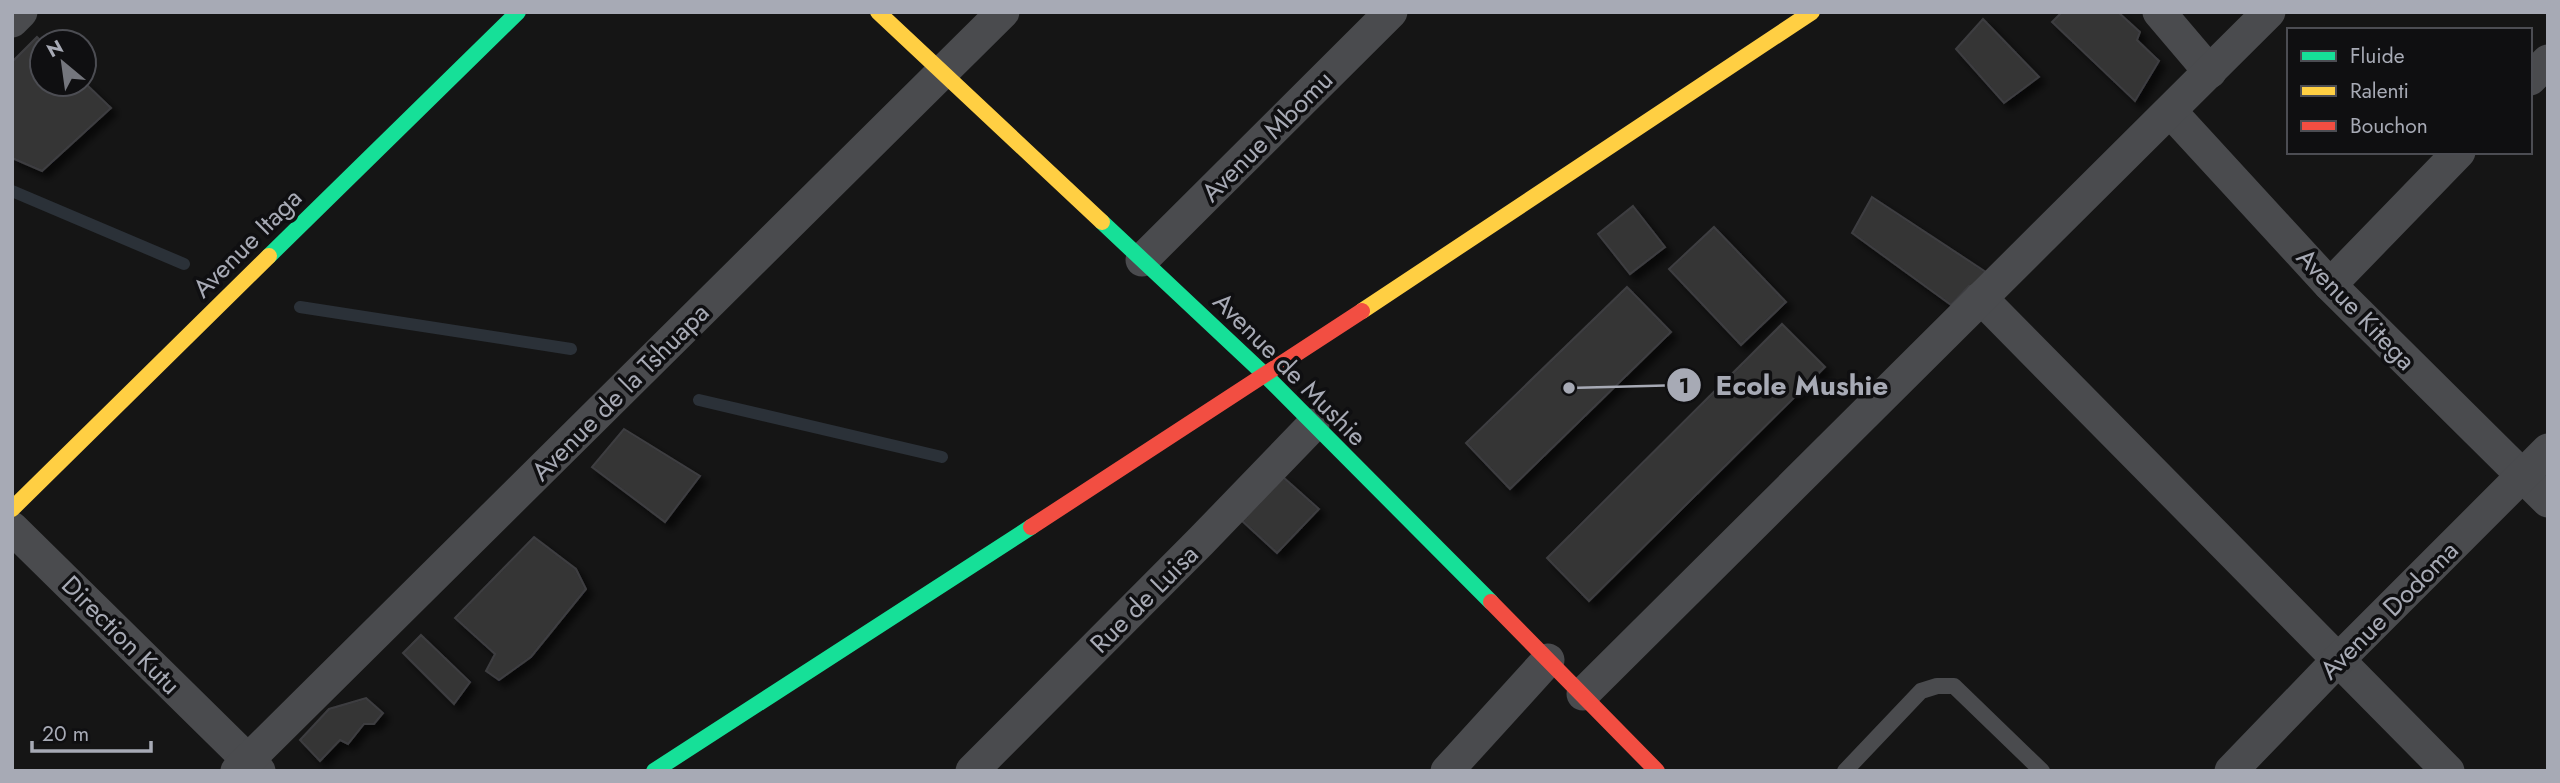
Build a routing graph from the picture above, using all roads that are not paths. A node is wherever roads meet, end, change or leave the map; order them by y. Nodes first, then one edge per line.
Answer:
1 (21, 12) edge
2 (518, 12) edge
3 (878, 12) edge
4 (1003, 12) edge
5 (1391, 12) edge
6 (1812, 12) edge
7 (2159, 12) edge
8 (2269, 12) edge
9 (12, 21) edge
10 (2548, 61) edge
11 (2210, 72) junction
12 (942, 73) junction
13 (2532, 77) edge
14 (2170, 111) junction
15 (2457, 154) edge
16 (1142, 260) junction
17 (2330, 285) junction
18 (1981, 298) junction
19 (1265, 375) junction
20 (1313, 425) junction
21 (2548, 450) edge
22 (2522, 475) junction
23 (2548, 501) edge
24 (12, 509) edge
25 (12, 528) edge
26 (1548, 660) junction
27 (2338, 660) junction
28 (1583, 694) junction
29 (248, 767) edge
30 (654, 771) edge
31 (972, 771) edge
32 (1447, 771) edge
33 (1657, 771) edge
34 (1845, 771) edge
35 (2042, 771) edge
36 (2231, 771) edge
37 (2448, 771) edge

1 - 9 street
2 - 24 street, Avenue Itaga
3 - 12 street, Avenue de Mushie
4 - 12 street, Avenue de la Tshuapa
5 - 16 street, Avenue Mbomu
6 - 19 street
7 - 11 street
8 - 11 street
10 - 13 street
11 - 14 street
12 - 16 street, Avenue de Mushie
12 - 29 street, Avenue de la Tshuapa
14 - 17 street, Avenue Kitega
14 - 18 street
15 - 17 street
16 - 19 street, Avenue de Mushie
17 - 22 street, Avenue Kitega
18 - 27 street
18 - 28 street
19 - 20 street, Avenue de Mushie
19 - 30 street
20 - 26 street, Avenue de Mushie
20 - 31 street, Rue de Luisa
21 - 22 street, Avenue Dodoma
22 - 23 street, Avenue Kitega
22 - 27 street, Avenue Dodoma
25 - 29 street, Direction Kutu
26 - 28 street, Avenue de Mushie
26 - 32 street
27 - 36 street, Avenue Dodoma
27 - 37 street
28 - 33 street, Avenue de Mushie
34 - 35 lane

